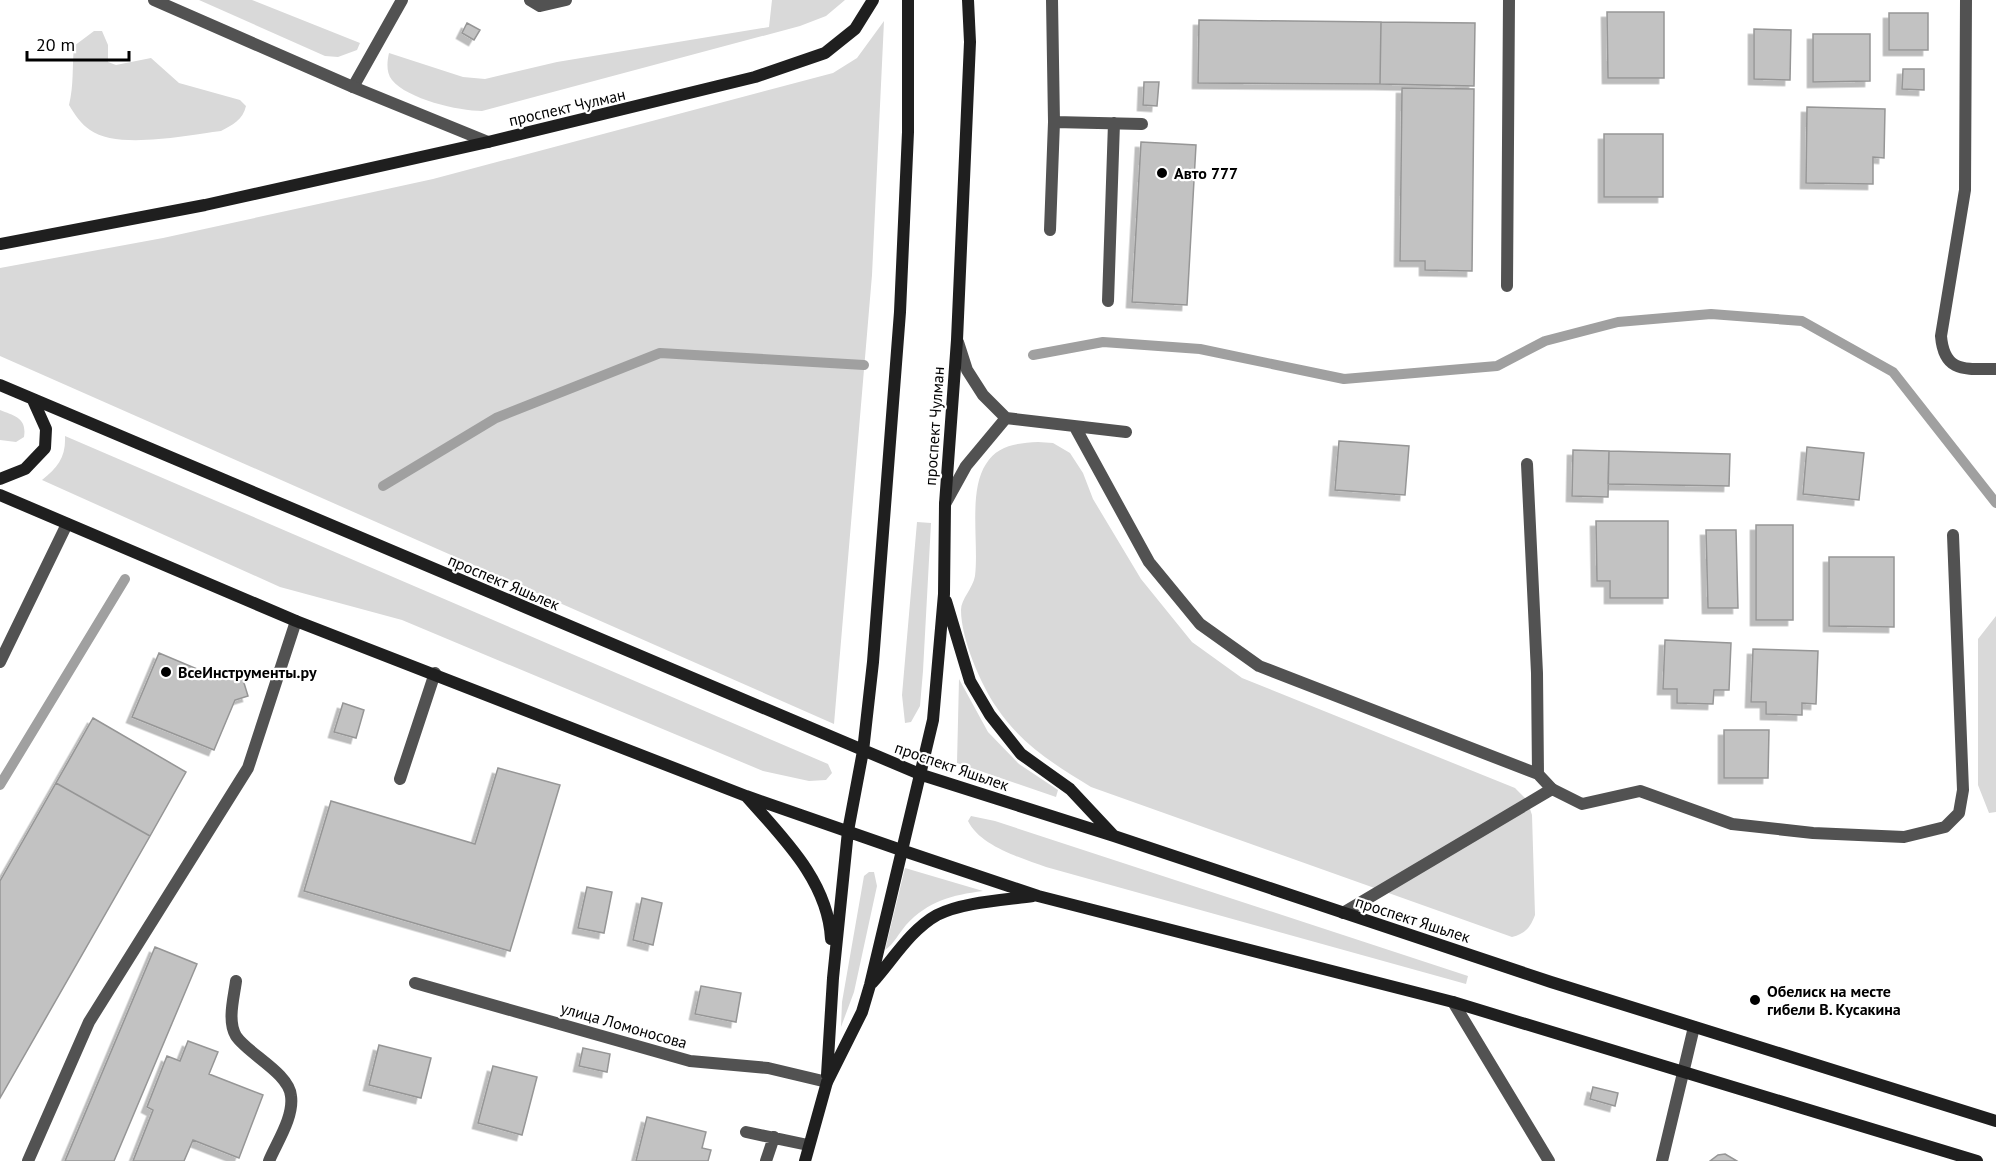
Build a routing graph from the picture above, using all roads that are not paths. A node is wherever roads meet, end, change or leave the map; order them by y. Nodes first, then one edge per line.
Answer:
1 (154, 0) edge
2 (402, 0) edge
3 (530, 0) edge
4 (566, 0) edge
5 (873, 0) edge
6 (908, 0) edge
7 (968, 0) edge
8 (1052, 0) edge
9 (1509, 0) edge
10 (1966, 0) edge
11 (353, 87) junction
12 (1054, 122) junction
13 (1114, 123) junction
14 (1142, 124) dead end
15 (488, 142) junction
16 (1050, 230) dead end
17 (0, 244) edge
18 (1507, 286) dead end
19 (1108, 301) dead end
20 (957, 340) junction
21 (1996, 369) edge
22 (0, 385) edge
23 (33, 400) junction
24 (1006, 418) junction
25 (1075, 427) junction
26 (1125, 432) dead end
27 (1527, 464) dead end
28 (0, 479) edge
29 (0, 495) edge
30 (945, 504) junction
31 (67, 524) junction
32 (1953, 535) dead end
33 (944, 594) junction
34 (296, 621) junction
35 (0, 662) edge
36 (435, 674) junction
37 (863, 751) junction
38 (1538, 774) junction
39 (922, 775) junction
40 (400, 779) dead end
41 (1552, 789) junction
42 (746, 796) junction
43 (848, 831) junction
44 (1114, 836) junction
45 (901, 850) junction
46 (1038, 896) junction
47 (1342, 913) junction
48 (833, 978) junction
49 (236, 981) dead end
50 (415, 983) dead end
51 (870, 986) junction
52 (1453, 1002) junction
53 (1694, 1027) junction
54 (1683, 1070) junction
55 (826, 1082) junction
56 (1996, 1121) edge
57 (746, 1132) dead end
58 (774, 1137) junction
59 (808, 1145) junction
60 (28, 1161) edge
61 (269, 1161) edge
62 (766, 1161) edge
63 (805, 1161) edge
64 (1549, 1161) edge
65 (1662, 1161) edge
66 (1977, 1161) edge

1 - 11 street
2 - 11 street
3 - 4 street
5 - 15 main road, проспект Чулман
6 - 37 main road
7 - 20 main road, проспект Чулман
8 - 12 street
9 - 18 street
10 - 21 street
11 - 15 street
12 - 13 street
12 - 16 street
13 - 14 street
13 - 19 street
15 - 17 main road, проспект Чулман
20 - 24 street
20 - 30 main road, проспект Чулман
22 - 23 main road, проспект Яшьлек
23 - 28 main road
23 - 37 main road, проспект Яшьлек
24 - 25 street
24 - 30 street
25 - 26 street
25 - 38 street
27 - 38 street
29 - 31 main road
30 - 33 main road, проспект Чулман
31 - 34 main road
31 - 35 street
32 - 41 street
33 - 39 main road, проспект Чулман
33 - 44 main road
34 - 36 main road
34 - 60 street
36 - 40 street
36 - 42 main road
37 - 39 main road, проспект Яшьлек
37 - 43 main road
38 - 41 street
39 - 44 main road, проспект Яшьлек
39 - 45 main road, проспект Чулман
41 - 47 street
42 - 43 main road
42 - 48 main road
43 - 45 main road
43 - 48 main road
44 - 47 main road, проспект Яшьлек
45 - 46 main road
45 - 51 main road, проспект Чулман
46 - 51 main road
46 - 52 main road
47 - 53 main road, проспект Яшьлек
48 - 55 main road
49 - 61 street
50 - 55 street, улица Ломоносова
51 - 55 main road, проспект Чулман
52 - 54 main road
52 - 64 street
53 - 54 street
53 - 56 main road, проспект Яшьлек
54 - 65 street
54 - 66 main road
55 - 59 main road
57 - 58 street
58 - 59 street
58 - 62 street
59 - 63 main road

